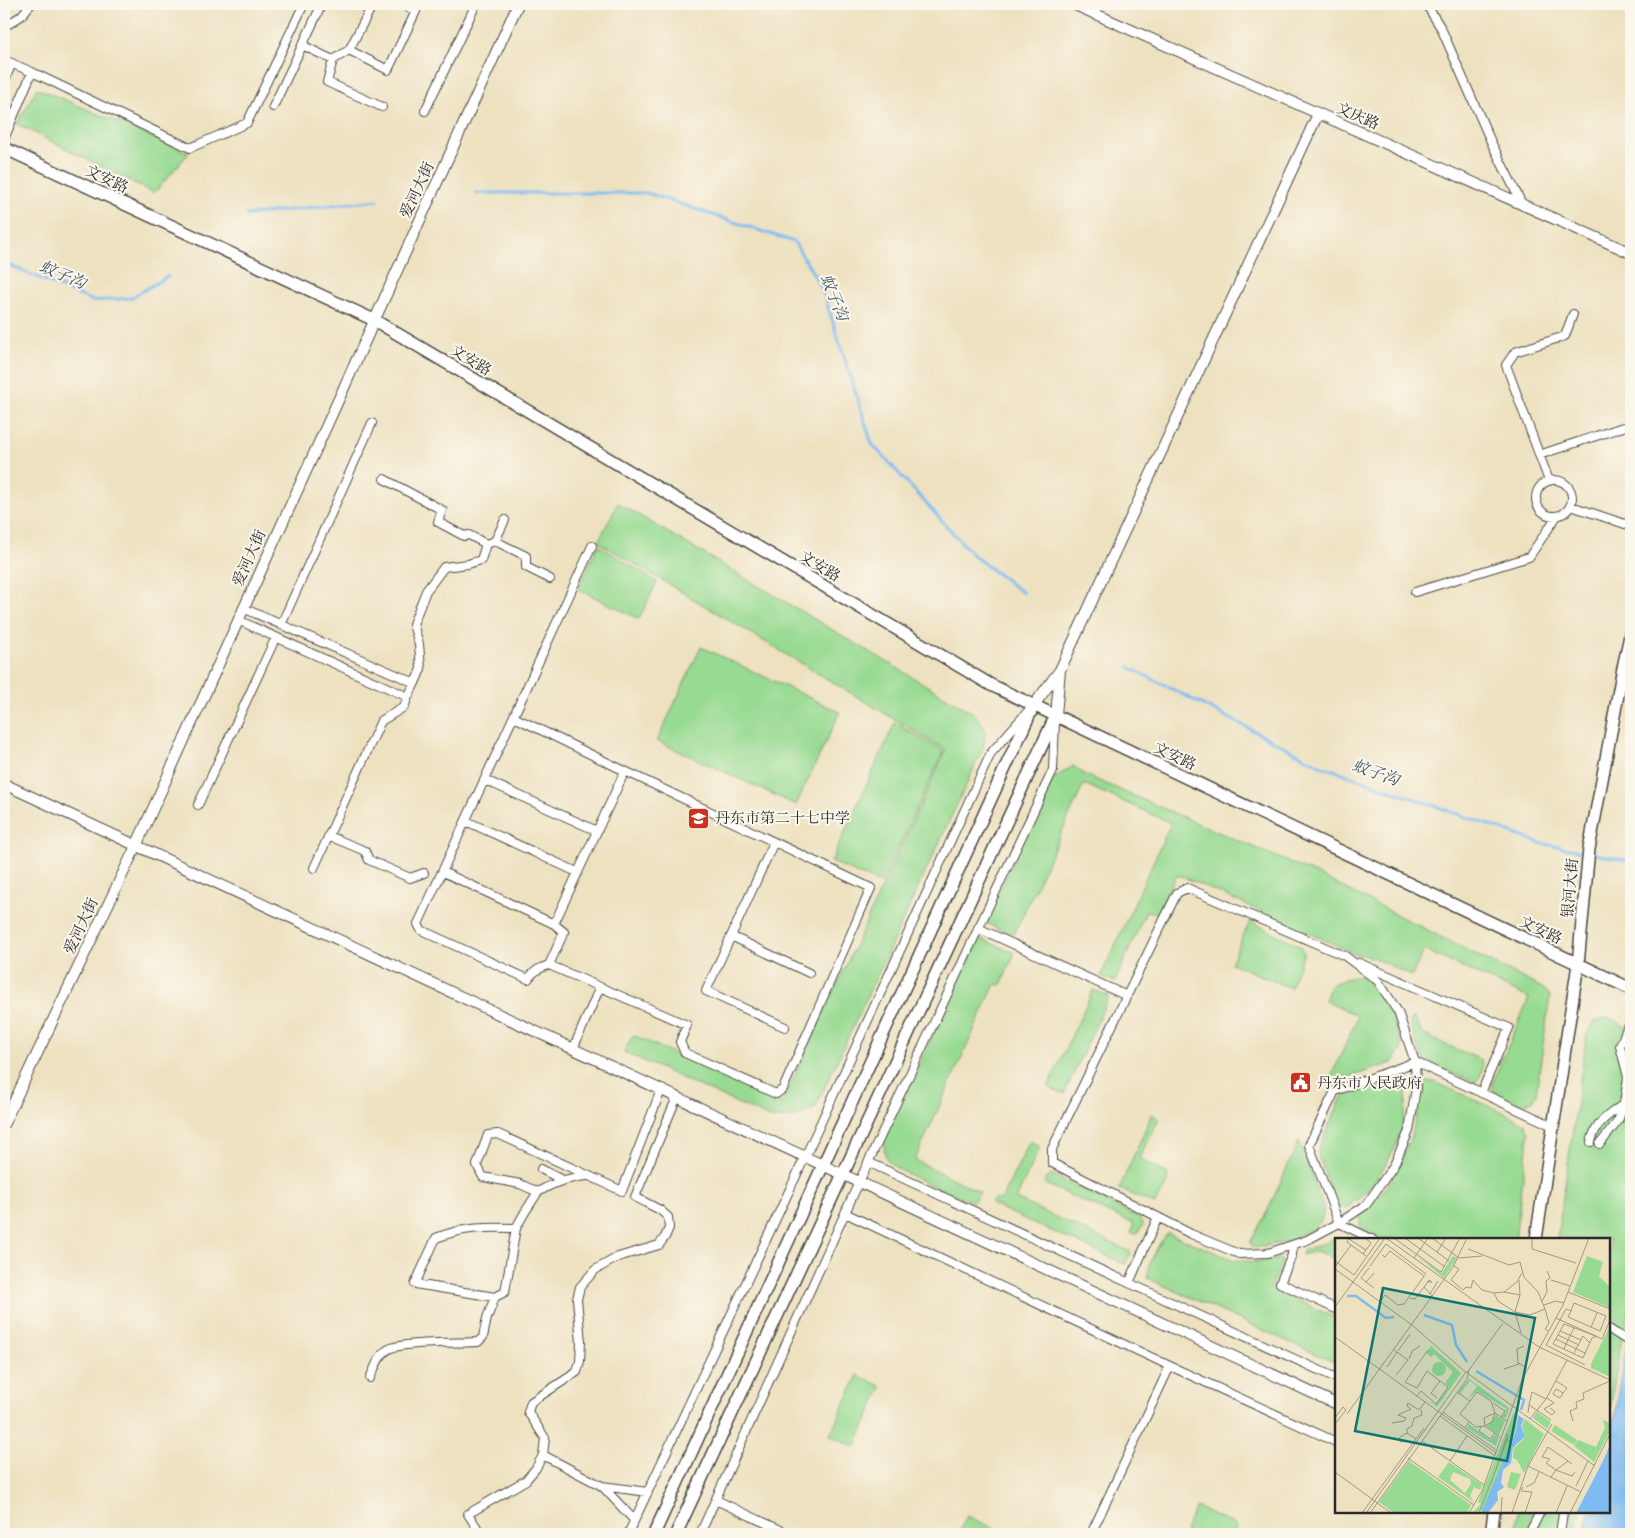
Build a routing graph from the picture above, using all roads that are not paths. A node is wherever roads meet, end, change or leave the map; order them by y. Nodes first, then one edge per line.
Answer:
1 (31, 4) edge
2 (304, 4) edge
3 (322, 4) edge
4 (373, 4) edge
5 (401, 4) edge
6 (476, 4) edge
7 (518, 4) edge
8 (1073, 4) edge
9 (1426, 4) edge
10 (4, 27) edge
11 (302, 45) junction
12 (349, 50) junction
13 (4, 60) edge
14 (333, 60) junction
15 (12, 63) junction
16 (32, 72) junction
17 (4, 82) edge
18 (273, 107) dead end
19 (382, 107) dead end
20 (425, 111) dead end
21 (1318, 114) junction
22 (4, 139) edge
23 (4, 148) edge
24 (1523, 206) junction
25 (1631, 254) edge
26 (1573, 314) dead end
27 (374, 320) junction
28 (372, 423) dead end
29 (1623, 427) dead end
30 (1539, 456) junction
31 (384, 479) dead end
32 (1549, 481) junction
33 (1571, 506) junction
34 (1557, 516) junction
35 (504, 520) dead end
36 (1631, 526) edge
37 (495, 541) junction
38 (486, 544) junction
39 (592, 546) dead end
40 (550, 579) dead end
41 (1415, 592) dead end
42 (243, 608) junction
43 (238, 620) junction
44 (281, 624) junction
45 (1631, 631) edge
46 (276, 637) junction
47 (1060, 670) junction
48 (415, 683) junction
49 (408, 697) junction
50 (1034, 705) junction
51 (1056, 715) junction
52 (514, 717) junction
53 (625, 771) junction
54 (485, 780) junction
55 (4, 784) edge
56 (198, 805) dead end
57 (466, 821) junction
58 (597, 831) junction
59 (329, 836) junction
60 (774, 842) junction
61 (136, 846) junction
62 (314, 868) dead end
63 (424, 872) dead end
64 (443, 872) junction
65 (577, 872) junction
66 (554, 924) junction
67 (978, 928) junction
68 (731, 936) junction
69 (1345, 956) junction
70 (1578, 964) junction
71 (549, 965) junction
72 (809, 973) dead end
73 (600, 987) junction
74 (1631, 989) edge
75 (1127, 996) junction
76 (785, 1027) dead end
77 (1627, 1028) dead end
78 (573, 1049) junction
79 (1415, 1062) junction
80 (661, 1090) junction
81 (1482, 1093) junction
82 (677, 1097) junction
83 (1624, 1104) junction
84 (4, 1123) edge
85 (1553, 1126) junction
86 (1591, 1142) dead end
87 (1600, 1144) dead end
88 (805, 1157) junction
89 (868, 1162) junction
90 (823, 1166) junction
91 (541, 1169) dead end
92 (843, 1174) junction
93 (589, 1176) junction
94 (562, 1180) junction
95 (858, 1182) junction
96 (622, 1191) junction
97 (538, 1192) junction
98 (635, 1197) junction
99 (845, 1213) junction
100 (1158, 1217) junction
101 (1339, 1223) junction
102 (516, 1228) junction
103 (1370, 1238) edge
104 (1536, 1238) edge
105 (1293, 1245) junction
106 (1129, 1283) junction
107 (495, 1297) junction
108 (1335, 1309) edge
109 (1610, 1330) edge
110 (1631, 1343) edge
111 (1170, 1366) junction
112 (370, 1378) dead end
113 (1335, 1378) edge
114 (1335, 1404) edge
115 (1335, 1442) edge
116 (543, 1455) junction
117 (602, 1486) junction
118 (648, 1492) junction
119 (716, 1500) junction
120 (1493, 1513) edge
121 (1540, 1513) edge
122 (1563, 1513) edge
123 (634, 1520) junction
124 (481, 1534) edge
125 (628, 1534) edge
126 (654, 1534) edge
127 (676, 1534) edge
128 (700, 1534) edge
129 (789, 1534) edge
130 (1091, 1534) edge
131 (1491, 1534) edge
132 (1529, 1534) edge
133 (1560, 1534) edge

1 - 10 street
2 - 16 street
3 - 11 street
4 - 12 street
5 - 12 street
6 - 20 street
7 - 27 street, 爱河大街
8 - 21 street, 文庆路
9 - 24 street
11 - 14 street
11 - 18 street
12 - 14 street
13 - 15 street
14 - 19 street
15 - 16 street
15 - 17 street
16 - 22 street
21 - 24 street, 文庆路
21 - 47 street
23 - 27 main road, 文安路
24 - 25 street, 文庆路
26 - 30 street
27 - 42 street, 爱河大街
27 - 50 main road, 文安路
28 - 44 street
29 - 30 street
30 - 32 street
31 - 38 street
32 - 33 street
32 - 34 street
33 - 34 street
33 - 36 street
34 - 41 street
35 - 37 street
37 - 38 street
37 - 40 street
38 - 48 street
39 - 52 street
42 - 43 street, 爱河大街
42 - 44 street
43 - 46 street
43 - 61 street, 爱河大街
44 - 48 street
45 - 70 main road, 银河大街
46 - 49 street
46 - 56 street
47 - 50 street
47 - 51 street
48 - 49 street
49 - 59 street
50 - 51 main road, 文安路
50 - 88 street
50 - 90 main road
51 - 67 street
51 - 70 main road, 文安路
51 - 92 main road
52 - 53 street
52 - 54 street
53 - 58 street
53 - 60 street
54 - 57 street
54 - 58 street
55 - 61 street
57 - 64 street
57 - 65 street
58 - 65 street
59 - 62 street
59 - 63 street
60 - 68 street
60 - 73 street
61 - 78 street
61 - 84 street, 爱河大街
64 - 66 street
64 - 71 street
65 - 66 street
66 - 71 street
67 - 75 street
67 - 89 street
68 - 72 street
68 - 76 street
69 - 75 street
69 - 79 street
69 - 81 street
70 - 74 main road, 文安路
70 - 85 main road, 银河大街
71 - 73 street
73 - 78 street
75 - 100 street
77 - 83 street
78 - 80 street
79 - 81 street
79 - 101 street
79 - 101 street
80 - 82 street
80 - 96 street
81 - 85 street
82 - 88 street
82 - 98 street
83 - 86 street
83 - 87 street
85 - 104 main road, 银河大街
88 - 90 street
88 - 118 street
89 - 95 street
89 - 106 street
90 - 92 street
90 - 126 main road
91 - 94 street
92 - 95 street
92 - 127 main road
93 - 94 street
93 - 96 street
93 - 97 street
94 - 97 street
95 - 99 street
95 - 114 street
96 - 98 street
97 - 102 street
98 - 116 street
99 - 111 street
99 - 119 street
100 - 105 street
100 - 106 street
101 - 103 street
101 - 105 street
102 - 107 street
102 - 107 street
105 - 108 street
106 - 113 street
107 - 112 street
109 - 110 street
111 - 115 street
111 - 130 street
116 - 117 street
116 - 124 street
117 - 118 street
117 - 123 street
118 - 123 street
119 - 128 street
119 - 129 street
120 - 131 main road
121 - 132 street
122 - 133 street
123 - 125 street

